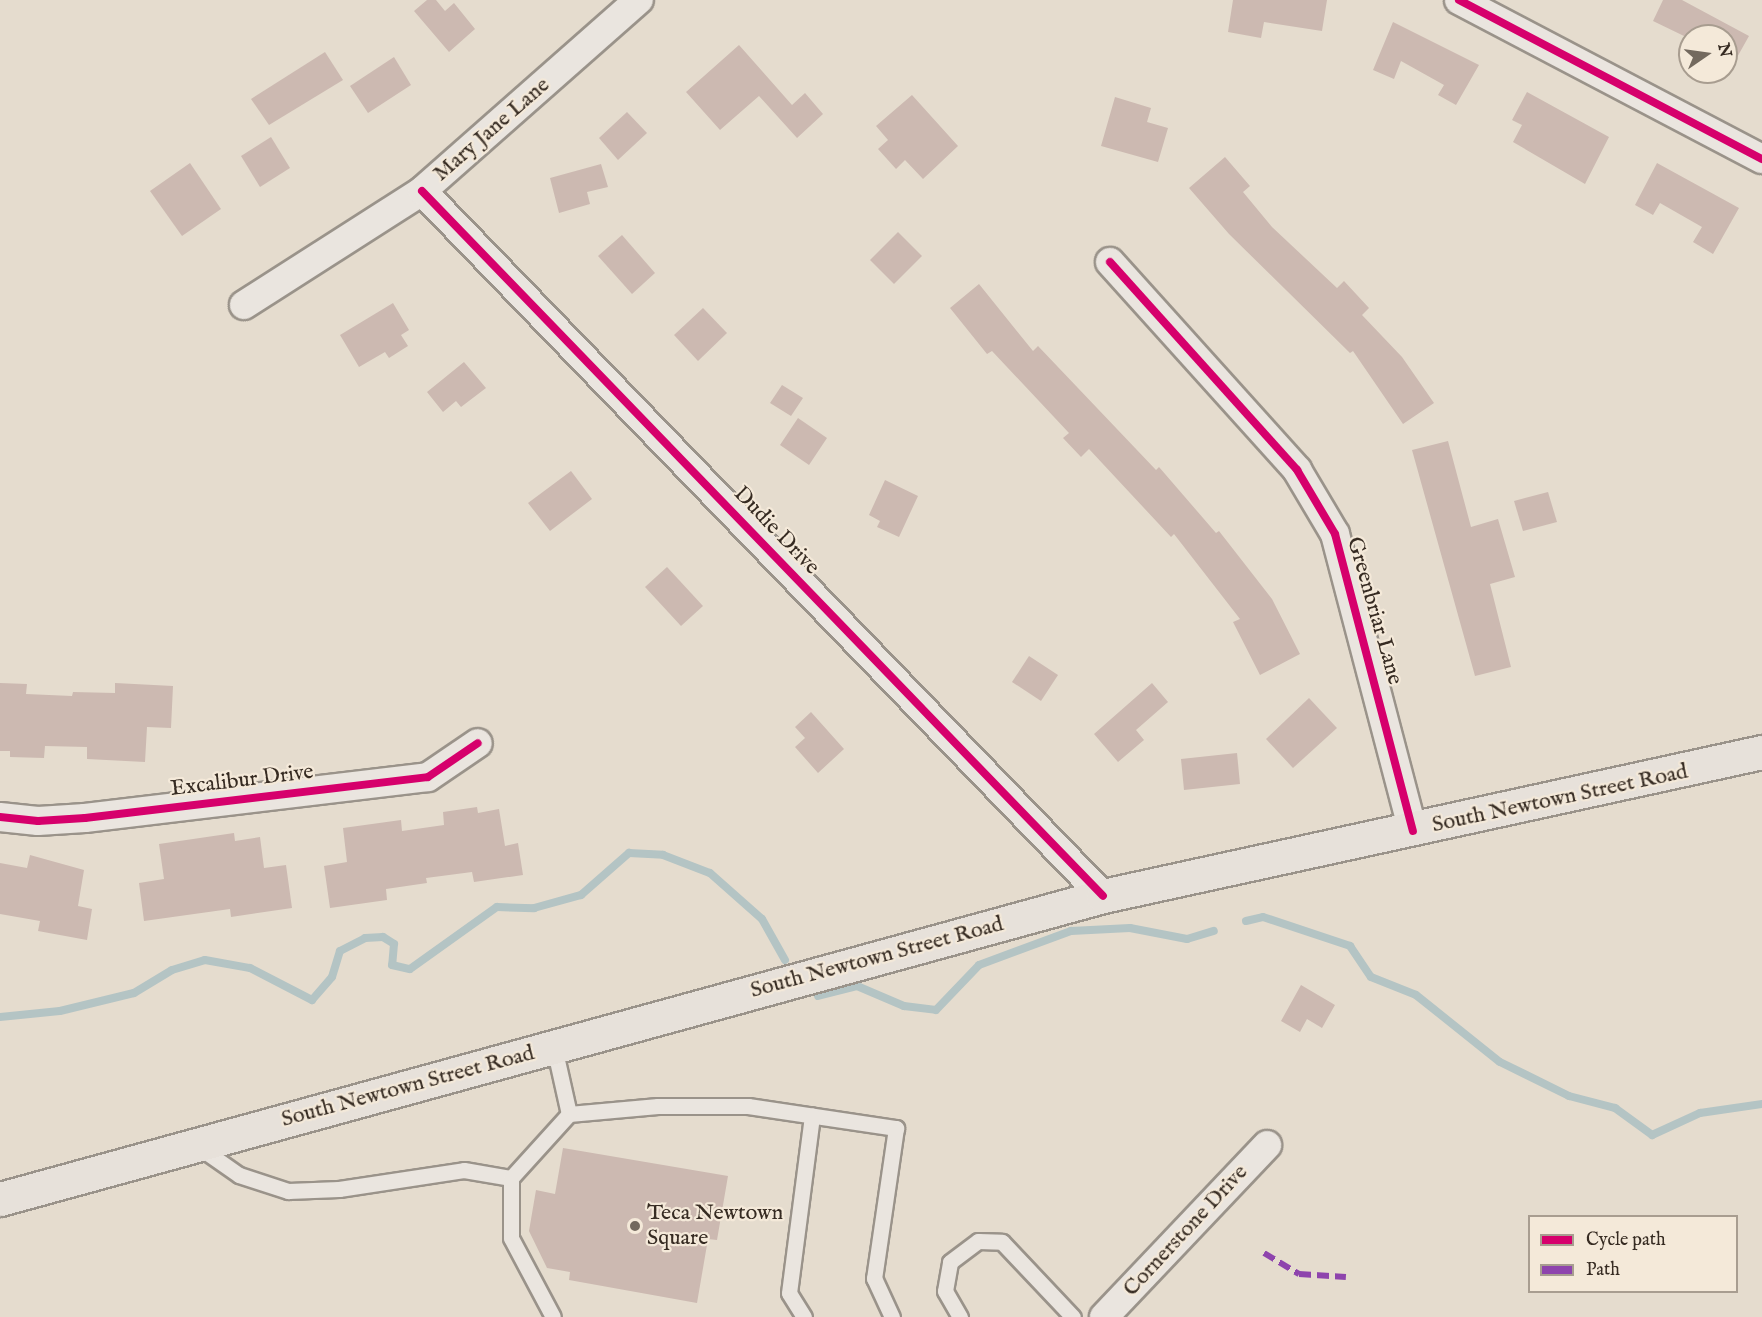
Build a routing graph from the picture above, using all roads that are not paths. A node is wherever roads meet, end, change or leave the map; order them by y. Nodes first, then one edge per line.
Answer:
1 (639, 0) edge
2 (1459, 0) edge
3 (1762, 159) edge
4 (422, 191) junction
5 (1110, 262) dead end
6 (244, 305) dead end
7 (478, 743) dead end
8 (1762, 752) edge
9 (0, 817) edge
10 (1413, 831) junction
11 (1103, 896) junction
12 (554, 1047) junction
13 (569, 1114) junction
14 (812, 1115) junction
15 (197, 1145) junction
16 (1268, 1145) dead end
17 (511, 1178) junction
18 (0, 1199) edge
19 (553, 1317) edge
20 (804, 1317) edge
21 (892, 1317) edge
22 (960, 1317) edge
23 (1073, 1317) edge
24 (1104, 1317) edge

1 - 4 street, Mary Jane Lane
2 - 3 street
4 - 6 street, Mary Jane Lane
4 - 11 street, Dudie Drive
5 - 10 street, Greenbriar Lane
7 - 9 street, Excalibur Drive
8 - 10 main road, South Newtown Street Road
10 - 11 main road, South Newtown Street Road
11 - 12 main road, South Newtown Street Road
12 - 13 lane
12 - 15 main road, South Newtown Street Road
13 - 14 lane
13 - 17 lane
14 - 20 lane
14 - 21 lane
15 - 17 lane
15 - 18 main road, South Newtown Street Road
16 - 24 street, Cornerstone Drive
17 - 19 lane
22 - 23 lane

